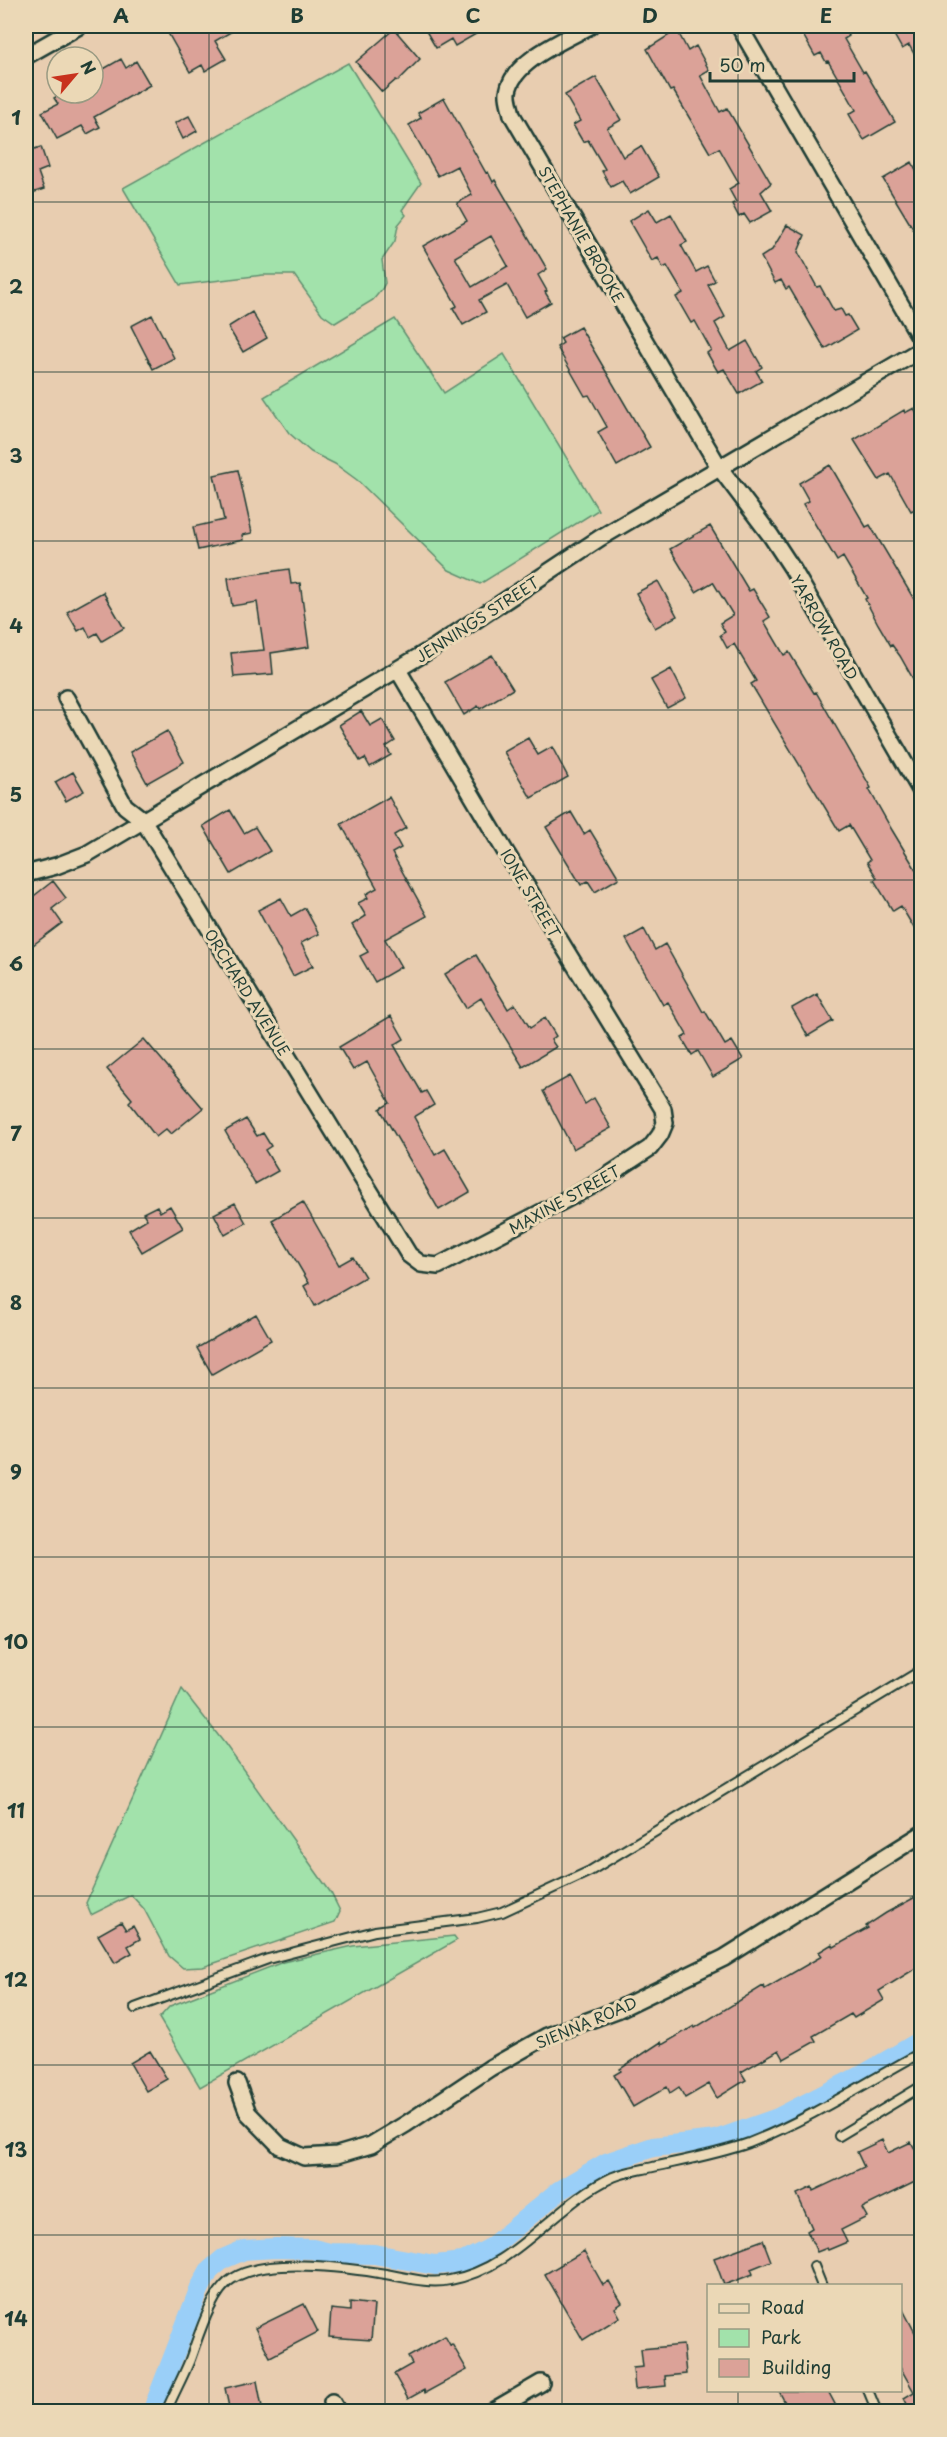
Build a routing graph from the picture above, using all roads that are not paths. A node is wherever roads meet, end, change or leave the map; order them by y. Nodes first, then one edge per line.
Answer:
1 (79, 26) edge
2 (590, 26) edge
3 (739, 26) edge
4 (26, 56) edge
5 (921, 341) edge
6 (921, 349) edge
7 (719, 467) junction
8 (398, 670) junction
9 (66, 698) dead end
10 (921, 793) edge
11 (143, 820) junction
12 (26, 874) edge
13 (665, 1115) joint
14 (444, 1264) joint
15 (921, 1670) edge
16 (921, 1834) edge
17 (135, 2008) dead end
18 (921, 2052) edge
19 (237, 2083) dead end
20 (921, 2086) edge
21 (839, 2136) dead end
22 (814, 2266) dead end
23 (821, 2284) edge
24 (541, 2383) dead end
25 (868, 2392) edge
26 (166, 2412) edge
27 (491, 2412) edge
28 (877, 2412) edge

1 - 4 street
2 - 7 street, STEPHANIE BROOKE
3 - 5 street
6 - 7 street, JENNINGS STREET
7 - 8 street, JENNINGS STREET
7 - 10 street, YARROW ROAD
8 - 11 street, JENNINGS STREET
8 - 13 street, IONE STREET
9 - 11 street, ORCHARD AVENUE
11 - 12 street, JENNINGS STREET
11 - 14 street, ORCHARD AVENUE
13 - 14 street, MAXINE STREET
15 - 17 lane
16 - 19 street, SIENNA ROAD
18 - 26 lane
20 - 21 lane
22 - 23 lane
24 - 27 street
25 - 28 lane

